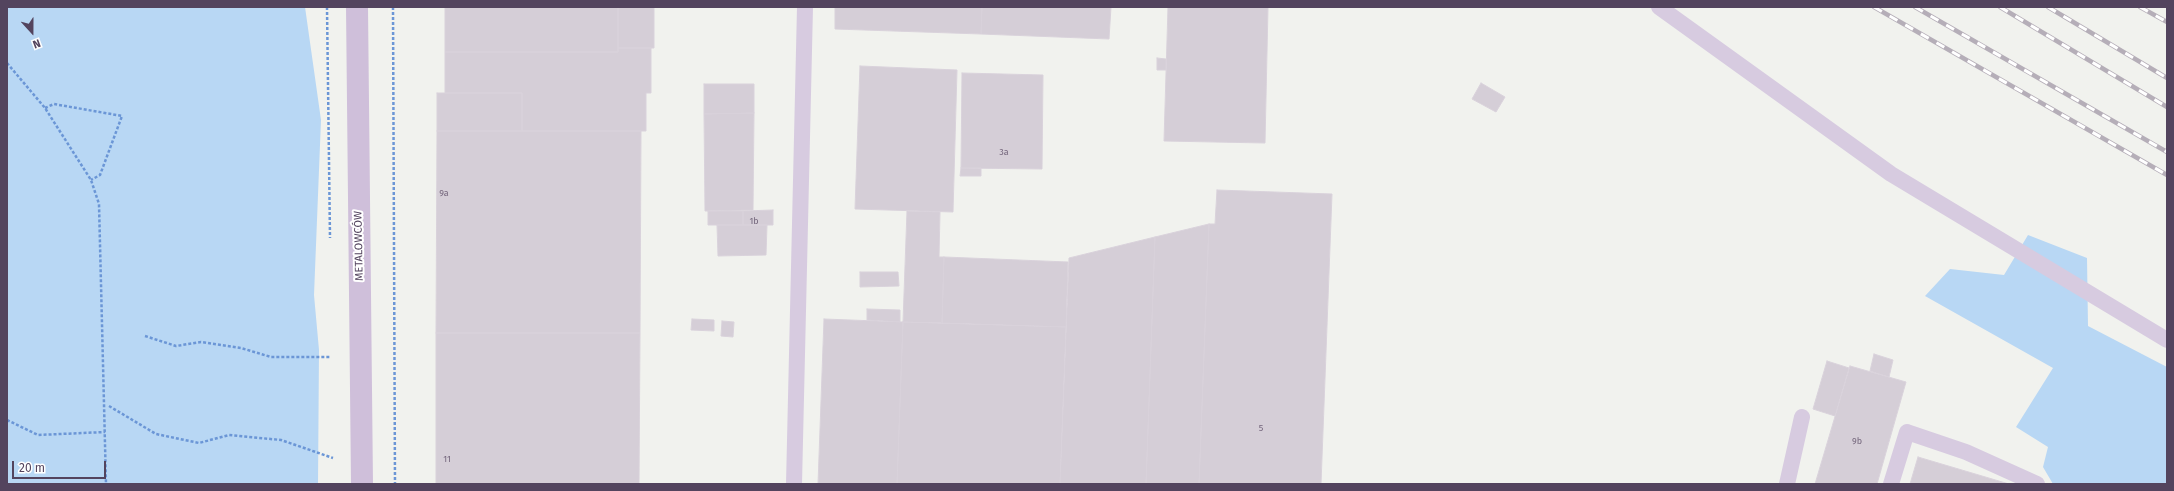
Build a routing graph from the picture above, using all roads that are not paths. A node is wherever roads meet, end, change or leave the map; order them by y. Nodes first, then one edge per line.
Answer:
1 (357, 7) edge
2 (805, 7) edge
3 (1659, 7) edge
4 (2167, 340) edge
5 (1802, 417) dead end
6 (362, 484) edge
7 (794, 484) edge
8 (1787, 484) edge
9 (1891, 484) edge
10 (2037, 484) edge

1 - 6 street, METALOWCÓW
2 - 7 lane
3 - 4 lane
5 - 8 lane
9 - 10 lane

